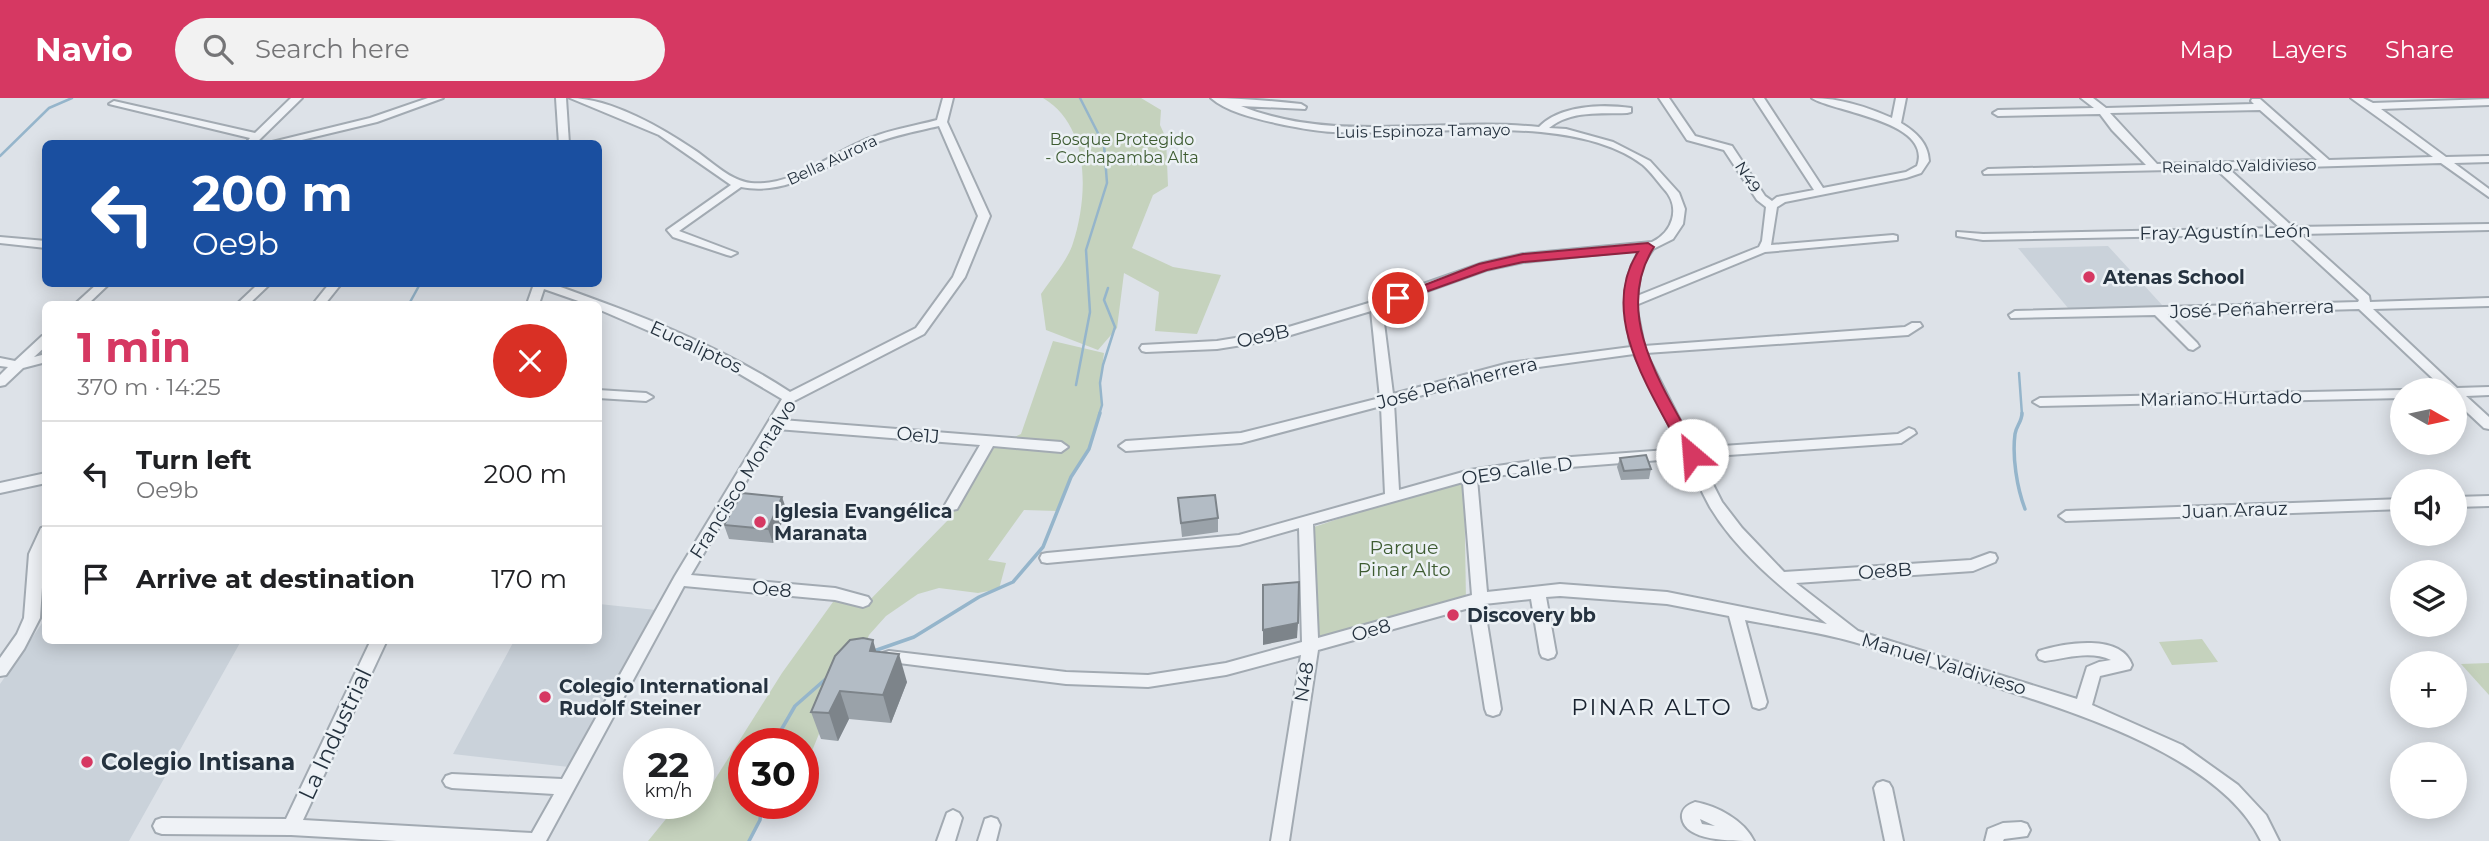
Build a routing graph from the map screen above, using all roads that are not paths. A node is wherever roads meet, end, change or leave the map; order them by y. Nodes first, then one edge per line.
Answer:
1 (297, 98) edge
2 (438, 98) edge
3 (561, 98) edge
4 (575, 98) edge
5 (948, 98) edge
6 (1205, 98) edge
7 (1664, 98) edge
8 (1759, 98) edge
9 (1817, 98) edge
10 (1900, 98) edge
11 (2086, 98) edge
12 (2253, 98) edge
13 (2356, 98) edge
14 (1838, 101) edge
15 (1221, 102) edge
16 (2489, 102) edge
17 (114, 104) dead end
18 (2371, 106) junction
19 (1301, 107) dead end
20 (2262, 107) junction
21 (1627, 110) dead end
22 (2104, 111) junction
23 (1998, 113) dead end
24 (942, 122) junction
25 (1895, 124) junction
26 (1544, 127) junction
27 (1420, 130) junction
28 (252, 140) edge
29 (286, 140) edge
30 (564, 140) edge
31 (2489, 159) edge
32 (1642, 160) junction
33 (2445, 161) junction
34 (2326, 164) junction
35 (2219, 166) junction
36 (2155, 168) junction
37 (1988, 172) dead end
38 (738, 184) junction
39 (1820, 191) junction
40 (2489, 194) edge
41 (1772, 206) junction
42 (2489, 227) edge
43 (2291, 231) junction
44 (1961, 234) dead end
45 (1894, 238) dead end
46 (0, 240) edge
47 (42, 245) edge
48 (1648, 247) junction
49 (1763, 249) junction
50 (731, 253) dead end
51 (100, 287) edge
52 (261, 287) edge
53 (333, 287) edge
54 (549, 287) edge
55 (84, 301) edge
56 (246, 301) edge
57 (321, 301) edge
58 (587, 301) edge
59 (2489, 302) edge
60 (1630, 303) junction
61 (1376, 305) junction
62 (2363, 306) junction
63 (602, 307) edge
64 (2158, 311) junction
65 (2015, 315) dead end
66 (1916, 326) dead end
67 (42, 343) edge
68 (2193, 346) dead end
69 (1146, 348) dead end
70 (1638, 350) junction
71 (42, 359) edge
72 (0, 362) edge
73 (18, 365) junction
74 (2439, 378) edge
75 (0, 382) edge
76 (2489, 391) edge
77 (2468, 392) edge
78 (602, 394) edge
79 (2390, 394) edge
80 (646, 397) dead end
81 (789, 398) junction
82 (1387, 400) junction
83 (2040, 402) dead end
84 (2468, 405) edge
85 (775, 424) junction
86 (2489, 425) edge
87 (1909, 433) dead end
88 (989, 441) junction
89 (1126, 446) dead end
90 (1061, 447) dead end
91 (1692, 455) junction
92 (1470, 475) junction
93 (42, 479) edge
94 (0, 488) edge
95 (1392, 498) junction
96 (2489, 501) edge
97 (2467, 502) edge
98 (2390, 504) edge
99 (952, 505) dead end
100 (2066, 516) dead end
101 (1306, 522) junction
102 (42, 540) edge
103 (1047, 558) dead end
104 (1990, 558) dead end
105 (1780, 578) junction
106 (680, 580) junction
107 (1537, 591) junction
108 (1478, 599) junction
109 (863, 601) dead end
110 (1735, 611) junction
111 (1852, 635) junction
112 (377, 644) edge
113 (1310, 647) junction
114 (1548, 653) dead end
115 (2045, 655) dead end
116 (889, 657) edge
117 (0, 670) edge
118 (1759, 702) dead end
119 (2083, 708) junction
120 (1493, 709) dead end
121 (452, 781) dead end
122 (566, 787) junction
123 (1883, 789) dead end
124 (953, 818) dead end
125 (162, 826) dead end
126 (291, 827) junction
127 (2021, 830) dead end
128 (536, 841) edge
129 (946, 841) edge
130 (1280, 841) edge
131 (1894, 841) edge
132 (1994, 841) edge
133 (2270, 841) edge

1 - 28 street
2 - 29 street
3 - 30 street
4 - 38 street
5 - 24 street
6 - 15 street, Luis Espinoza Tamayo
7 - 41 street, N49
8 - 39 street
9 - 14 street
10 - 25 street
11 - 22 street
12 - 20 street
13 - 18 street
14 - 25 street
15 - 19 street
15 - 27 street, Luis Espinoza Tamayo
16 - 18 street
17 - 28 street
18 - 33 street
20 - 22 street
20 - 34 street
21 - 26 street
22 - 23 street
22 - 36 street
24 - 38 street, Bella Aurora
24 - 81 street, Francisco Montalvo
25 - 39 street
26 - 27 street, Luis Espinoza Tamayo
26 - 32 street, Luis Espinoza Tamayo
27 - 32 street, Luis Espinoza Tamayo
31 - 33 street, Reinaldo Valdivieso
32 - 48 street, Luis Espinoza Tamayo
33 - 34 street, Reinaldo Valdivieso
33 - 40 street
34 - 35 street, Reinaldo Valdivieso
35 - 36 street, Reinaldo Valdivieso
35 - 43 street
36 - 37 street, Reinaldo Valdivieso
38 - 50 street
39 - 41 street
41 - 49 street
42 - 43 street, Fray Agustín León
43 - 44 street, Fray Agustín León
43 - 62 street
45 - 49 street
46 - 47 street
48 - 60 street, Manuel Valdivieso
48 - 61 street
49 - 60 street
51 - 55 street
52 - 56 street
53 - 57 street
54 - 58 street, Eucaliptos
59 - 62 street, José Peñaherrera
60 - 70 street, Manuel Valdivieso
61 - 69 street, Oe9B
61 - 82 street
62 - 64 street, José Peñaherrera
62 - 74 street
63 - 81 street, Eucaliptos
64 - 65 street, José Peñaherrera
64 - 68 street
66 - 70 street, José Peñaherrera
67 - 73 street
70 - 82 street, José Peñaherrera
70 - 91 street, Manuel Valdivieso
71 - 73 street
72 - 73 street
73 - 75 street
76 - 77 street
78 - 80 street
79 - 83 street, Mariano Hurtado
81 - 85 street, Francisco Montalvo
82 - 89 street, José Peñaherrera
82 - 95 street
84 - 86 street
85 - 88 street, Oe1J
85 - 106 street, Francisco Montalvo
87 - 91 street, OE9 Calle D
88 - 90 street, Oe1J
88 - 99 street
91 - 92 street, OE9 Calle D
91 - 105 street, Manuel Valdivieso
92 - 95 street, OE9 Calle D
92 - 108 street
93 - 94 street
95 - 101 street, OE9 Calle D
96 - 97 street
98 - 100 street, Juan Arauz
101 - 103 street, OE9 Calle D
101 - 113 street, N48
102 - 117 street
104 - 105 street, Oe8B
105 - 111 street, Manuel Valdivieso
106 - 109 street, Oe8
106 - 122 street, Francisco Montalvo
107 - 108 street, Oe8
107 - 110 street, Oe8
107 - 114 street
108 - 113 street, Oe8
108 - 120 street
110 - 111 street, Oe8
110 - 118 street
111 - 119 street, Manuel Valdivieso
112 - 126 street, La Industrial
113 - 116 street, Oe8
113 - 130 street, N48
115 - 119 street
119 - 133 street, Manuel Valdivieso
121 - 122 street
122 - 128 street, Francisco Montalvo
123 - 131 street
124 - 129 street
125 - 126 street
126 - 128 street
127 - 132 street

